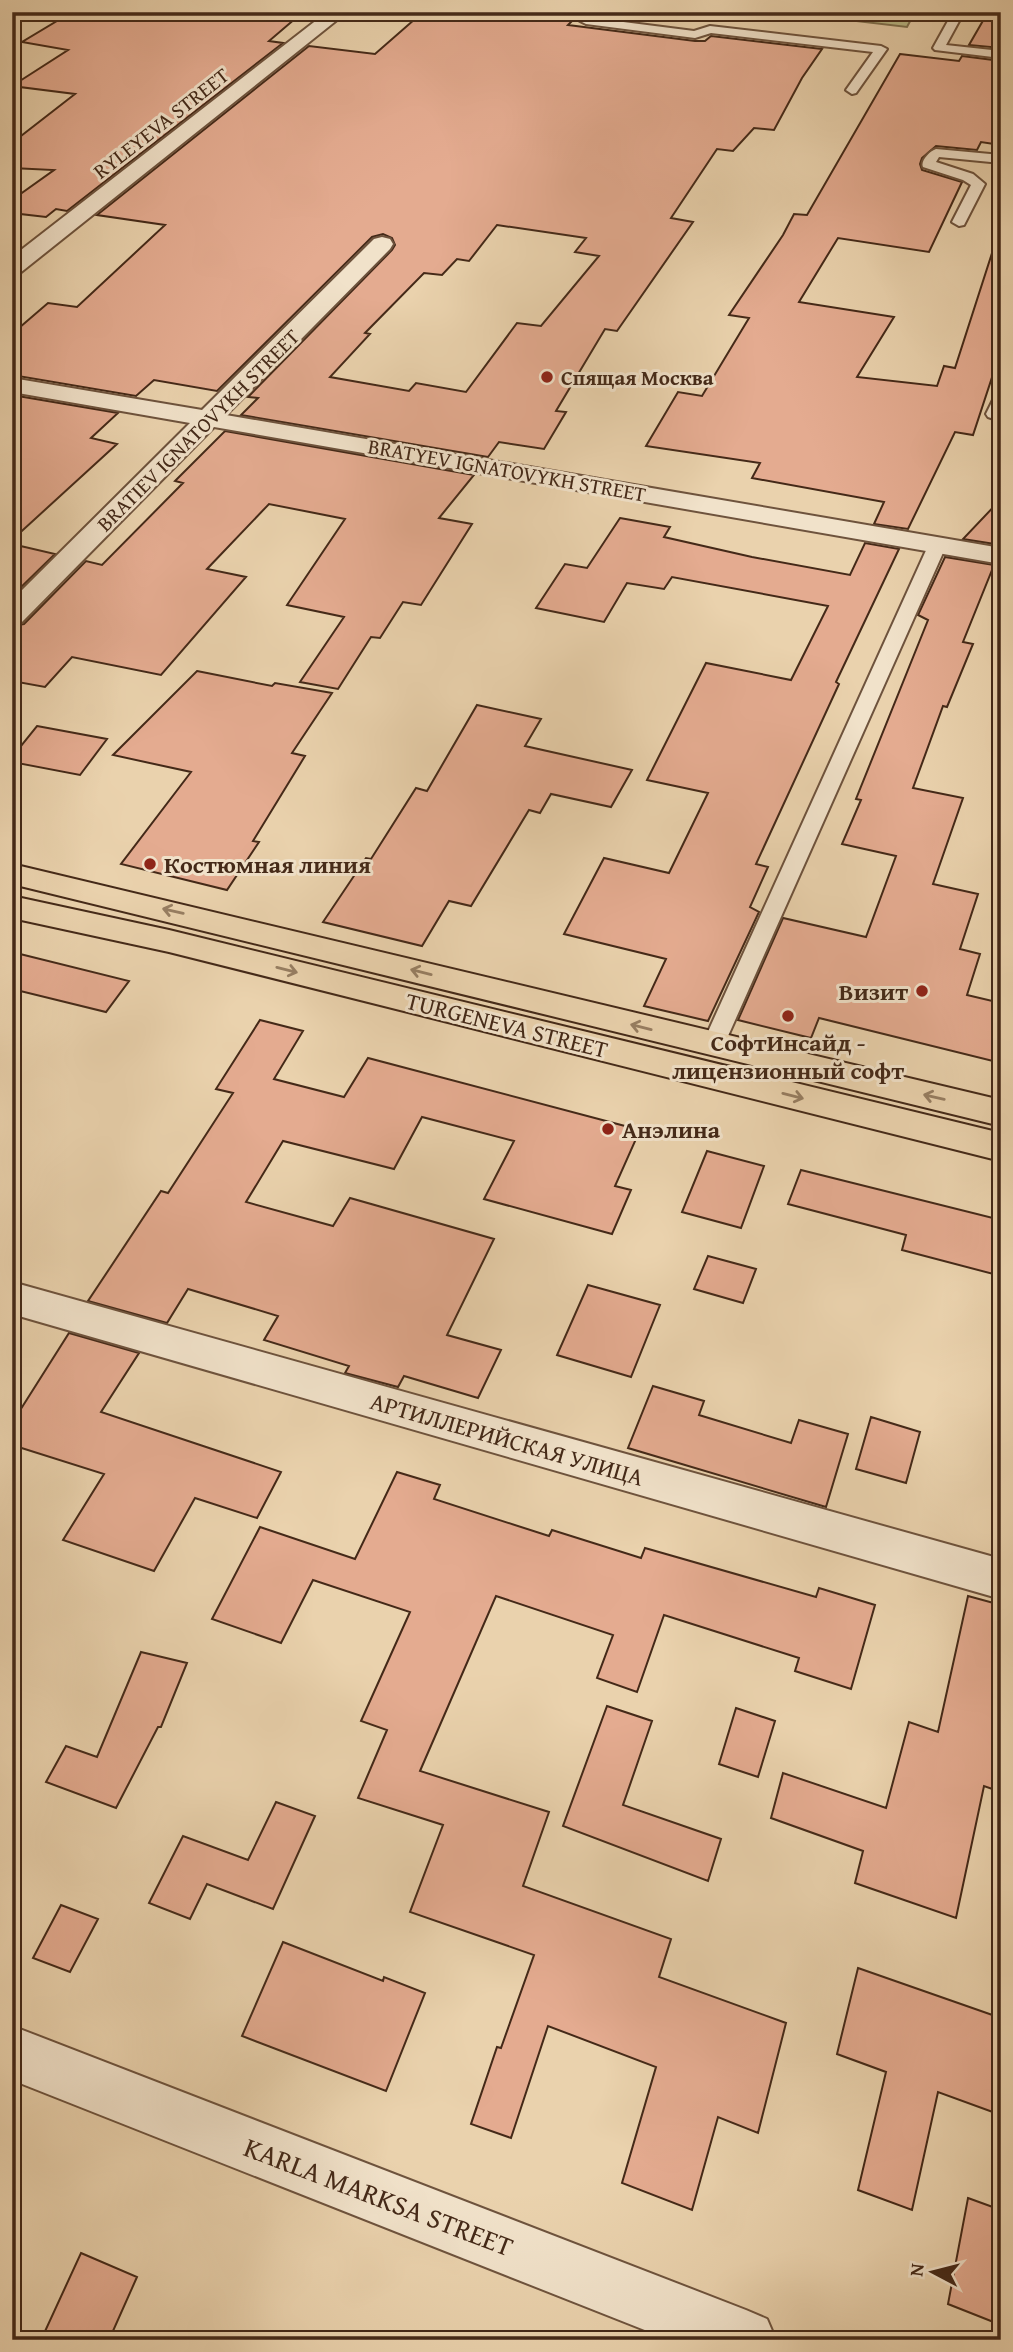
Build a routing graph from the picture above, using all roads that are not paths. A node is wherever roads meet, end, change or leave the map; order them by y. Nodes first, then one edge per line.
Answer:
1 (338, 12) edge
2 (580, 12) edge
3 (959, 12) edge
4 (1001, 55) edge
5 (852, 90) dead end
6 (1001, 159) edge
7 (959, 222) dead end
8 (382, 244) dead end
9 (12, 268) edge
10 (12, 385) edge
11 (209, 420) junction
12 (937, 546) junction
13 (1001, 555) edge
14 (12, 616) edge
15 (12, 874) edge
16 (12, 907) edge
17 (713, 1045) junction
18 (1001, 1113) edge
19 (1001, 1147) edge
20 (12, 1298) edge
21 (1001, 1579) edge
22 (12, 2053) edge
23 (746, 2340) edge

1 - 9 street, RYLEYEVA STREET
2 - 5 lane
3 - 4 lane
6 - 7 lane
8 - 11 street, BRATIEV IGNATOVYKH STREET
10 - 11 street, BRATYEV IGNATOVYKH STREET
11 - 12 street, BRATYEV IGNATOVYKH STREET
11 - 14 street, BRATIEV IGNATOVYKH STREET
12 - 13 street, BRATYEV IGNATOVYKH STREET
12 - 17 lane
17 -> 15 highway, TURGENEVA STREET
16 -> 19 highway, TURGENEVA STREET
18 -> 17 highway, TURGENEVA STREET
20 - 21 street, АРТИЛЛЕРИЙСКАЯ УЛИЦА
22 - 23 street, KARLA MARKSA STREET

